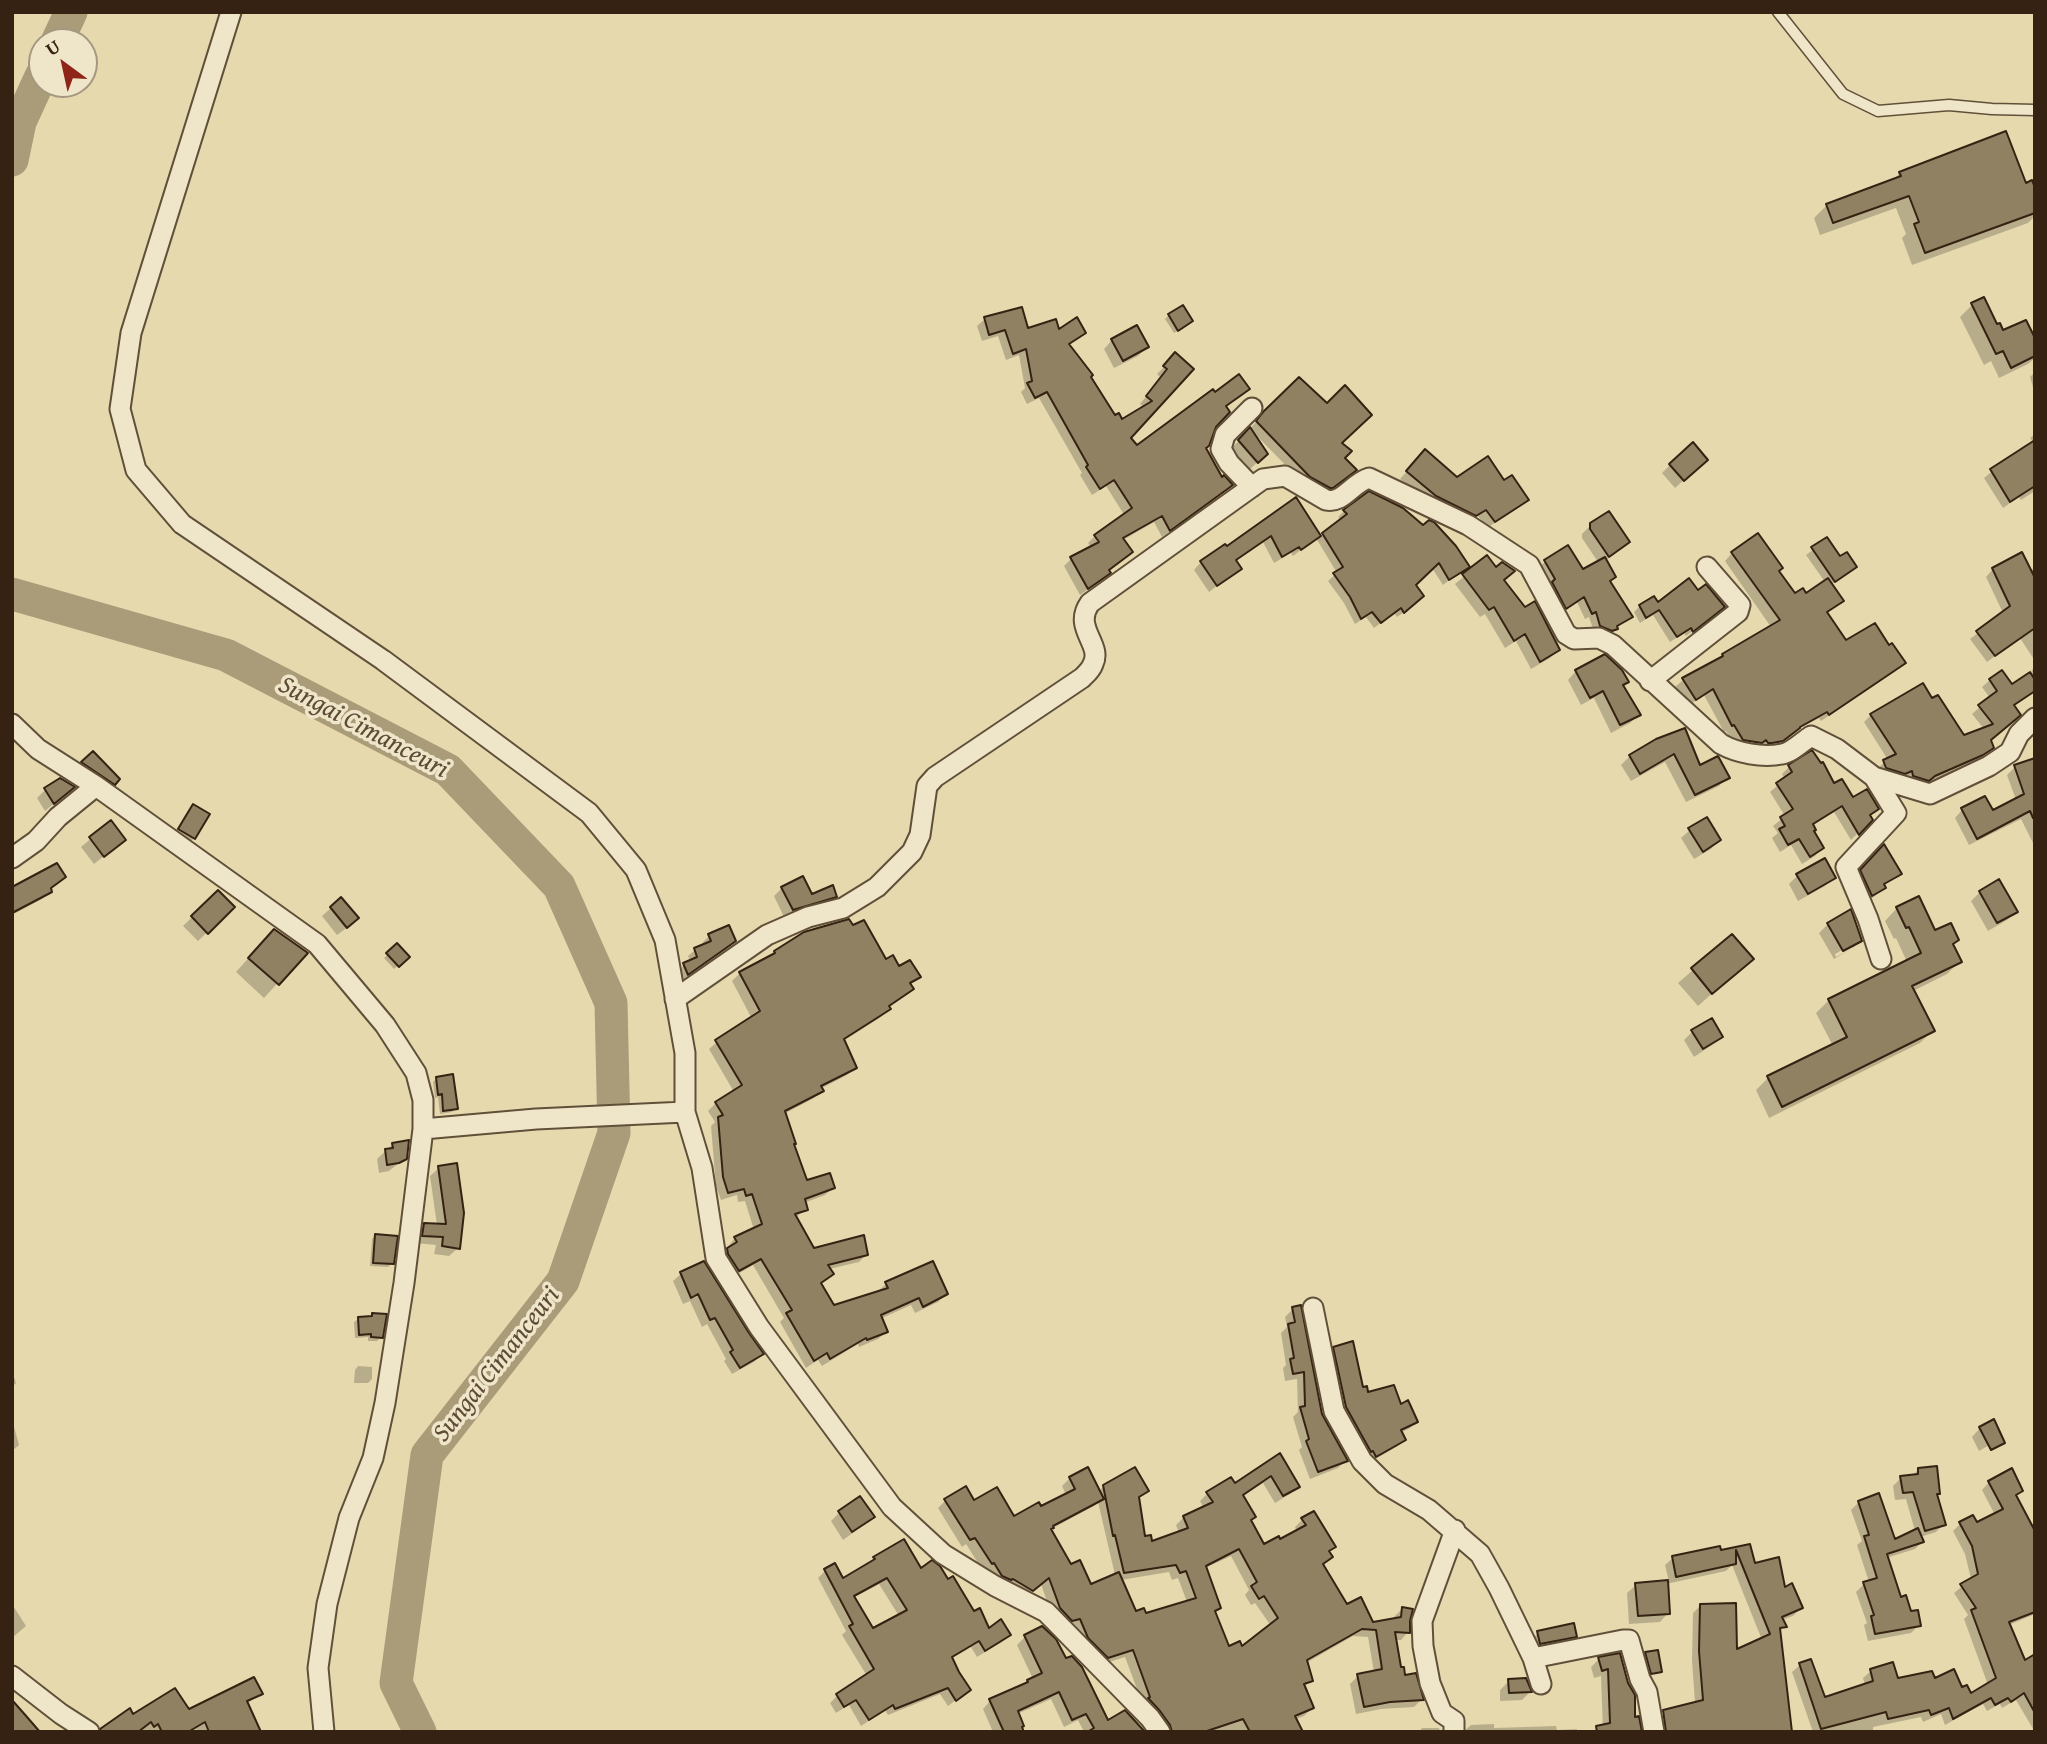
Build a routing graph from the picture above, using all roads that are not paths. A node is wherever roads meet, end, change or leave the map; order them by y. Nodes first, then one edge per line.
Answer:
1 (232, 12) edge
2 (1778, 12) edge
3 (2035, 110) edge
4 (1252, 408) dead end
5 (1252, 487) junction
6 (1707, 567) dead end
7 (1650, 681) junction
8 (2035, 718) edge
9 (12, 724) edge
10 (1874, 777) junction
11 (96, 786) junction
12 (12, 858) edge
13 (1881, 959) dead end
14 (675, 999) junction
15 (677, 1112) junction
16 (423, 1129) junction
17 (1313, 1308) dead end
18 (1455, 1530) junction
19 (1533, 1658) junction
20 (12, 1676) edge
21 (1541, 1684) dead end
22 (89, 1732) edge
23 (324, 1732) edge
24 (1160, 1732) edge
25 (1454, 1732) edge
26 (1654, 1732) edge

1 - 14 street
2 - 3 lane
4 - 5 street
5 - 7 street
5 - 14 street
6 - 7 street
7 - 10 street
8 - 10 street
9 - 11 street
10 - 13 street
11 - 12 street
11 - 16 street
14 - 15 street
15 - 16 street
15 - 24 street
16 - 23 street
17 - 18 street
18 - 19 street
18 - 25 street
19 - 21 street
19 - 26 street
20 - 22 street

